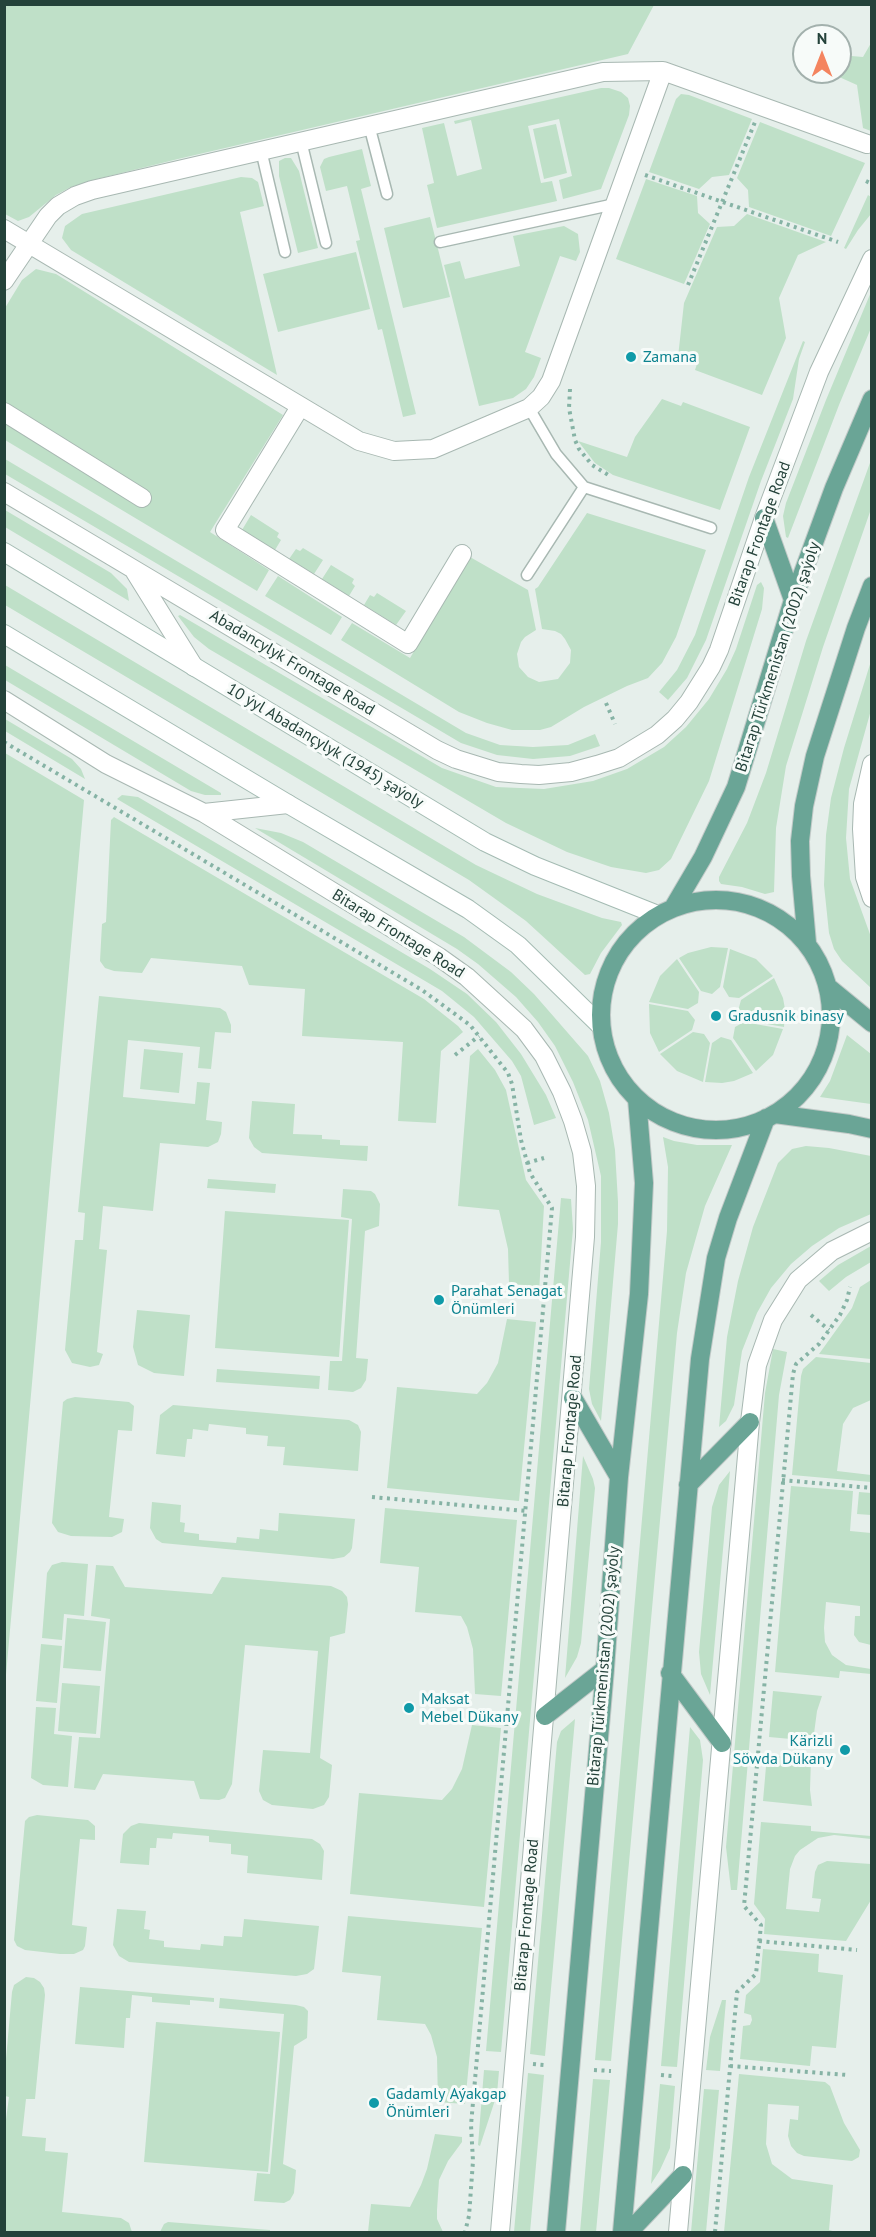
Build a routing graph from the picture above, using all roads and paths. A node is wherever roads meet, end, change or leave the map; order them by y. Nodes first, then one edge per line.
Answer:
1 (663, 71) junction
2 (757, 118) dead end
3 (369, 125) junction
4 (301, 141) junction
5 (867, 144) dead end
6 (261, 150) junction
7 (866, 181) dead end
8 (872, 184) edge
9 (640, 186) dead end
10 (387, 194) dead end
11 (722, 202) junction
12 (615, 204) junction
13 (4, 229) edge
14 (440, 242) dead end
15 (838, 242) dead end
16 (326, 243) dead end
17 (28, 244) junction
18 (285, 252) dead end
19 (872, 259) edge
20 (4, 281) edge
21 (688, 285) dead end
22 (570, 387) dead end
23 (872, 399) edge
24 (300, 407) junction
25 (529, 408) junction
26 (4, 412) edge
27 (612, 477) dead end
28 (584, 487) junction
29 (4, 492) edge
30 (142, 498) dead end
31 (764, 518) junction
32 (711, 528) dead end
33 (4, 552) edge
34 (462, 554) dead end
35 (133, 569) junction
36 (527, 576) dead end
37 (872, 586) edge
38 (793, 600) junction
39 (4, 634) edge
40 (194, 668) junction
41 (4, 700) edge
42 (606, 703) dead end
43 (615, 724) dead end
44 (4, 742) edge
45 (872, 764) edge
46 (597, 765) joint
47 (288, 804) junction
48 (204, 813) junction
49 (872, 898) edge
50 (665, 912) junction
51 (807, 943) junction
52 (828, 987) junction
53 (872, 1023) edge
54 (601, 1026) junction
55 (479, 1036) junction
56 (455, 1055) dead end
57 (637, 1099) junction
58 (770, 1116) junction
59 (872, 1129) edge
60 (544, 1158) dead end
61 (527, 1163) junction
62 (872, 1231) edge
63 (850, 1287) dead end
64 (811, 1315) dead end
65 (829, 1330) junction
66 (573, 1398) junction
67 (750, 1422) junction
68 (619, 1477) junction
69 (782, 1480) junction
70 (688, 1485) junction
71 (872, 1488) edge
72 (372, 1497) dead end
73 (526, 1511) junction
74 (605, 1669) junction
75 (670, 1673) junction
76 (545, 1716) junction
77 (722, 1743) junction
78 (759, 1941) junction
79 (857, 1950) dead end
80 (730, 2066) junction
81 (594, 2070) dead end
82 (611, 2071) dead end
83 (661, 2075) dead end
84 (847, 2075) dead end
85 (677, 2077) dead end
86 (683, 2175) junction
87 (465, 2232) edge
88 (500, 2232) edge
89 (555, 2232) edge
90 (622, 2232) edge
91 (629, 2232) edge
92 (678, 2232) edge
93 (715, 2232) edge

1 - 3 street
1 - 5 street
1 - 12 street
2 - 11 path
3 - 4 street
3 - 10 lane
4 - 6 street
4 - 16 lane
6 - 17 street
6 - 18 lane
7 - 8 path
9 - 11 path
11 - 15 path
11 - 21 path
12 - 14 lane
12 - 25 street
13 - 17 street
17 - 20 street
17 - 24 street
19 - 31 street, Bitarap Frontage Road
22 - 27 path
23 - 38 main road, Bitarap Türkmenistan (2002) şaýoly
24 - 25 street
24 - 34 street
25 - 28 lane
26 - 30 street
28 - 32 lane
28 - 36 lane
29 - 35 street, Abadancylyk Frontage Road
31 - 38 main road
31 - 46 street, Bitarap Frontage Road
33 - 40 street, 10 ýyl Abadançylyk (1945) şaýoly
35 - 40 street
35 - 46 street, Abadancylyk Frontage Road
37 - 51 main road
38 - 50 main road, Bitarap Türkmenistan (2002) şaýoly
39 - 47 street
40 - 50 street, 10 ýyl Abadançylyk (1945) şaýoly
41 - 48 street
42 - 43 path
44 - 55 path
45 - 49 street
47 - 48 street
47 - 54 street
48 - 66 street, Bitarap Frontage Road
50 - 51 main road
50 - 54 main road
51 - 52 main road
52 - 53 main road
52 - 58 main road
54 - 57 main road
55 - 56 path
55 - 61 path
57 - 58 main road
57 - 68 main road, Bitarap Türkmenistan (2002) şaýoly
58 - 59 main road
58 - 70 main road
60 - 61 path
61 - 73 path
62 - 67 street
63 - 65 path
64 - 65 path
65 - 69 path
66 - 68 main road
66 - 76 street, Bitarap Frontage Road
67 - 70 main road
67 - 77 street
68 - 74 main road, Bitarap Türkmenistan (2002) şaýoly
69 - 71 path
69 - 78 path
70 - 75 main road
72 - 73 path
73 - 87 path
74 - 76 main road
74 - 89 main road, Bitarap Türkmenistan (2002) şaýoly
75 - 77 main road
75 - 90 main road
76 - 88 street, Bitarap Frontage Road
77 - 86 street
78 - 79 path
78 - 80 path
80 - 84 path
80 - 93 path
81 - 82 path
83 - 85 path
86 - 91 main road
86 - 92 street

